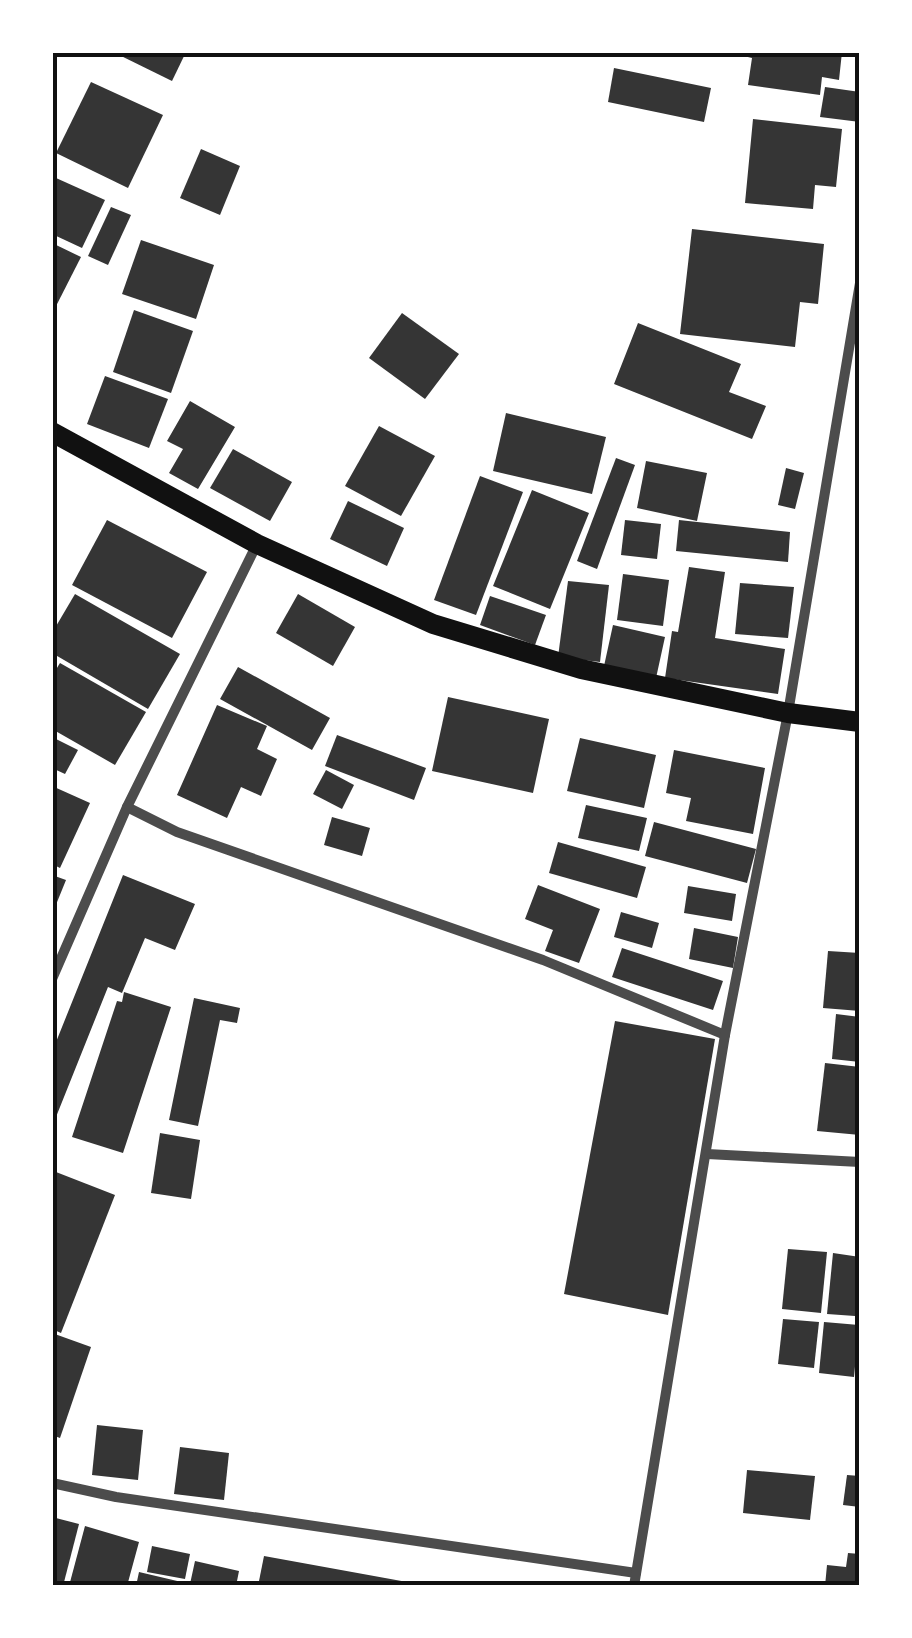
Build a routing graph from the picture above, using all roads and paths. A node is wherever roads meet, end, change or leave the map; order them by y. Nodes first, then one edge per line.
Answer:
1 (860, 284) edge
2 (52, 432) edge
3 (256, 544) junction
4 (788, 713) junction
5 (860, 722) edge
6 (127, 807) junction
7 (52, 980) edge
8 (725, 1035) junction
9 (707, 1154) junction
10 (860, 1162) edge
11 (52, 1483) edge
12 (636, 1579) edge

1 - 4 street
2 - 3 main road
3 - 4 main road
3 - 6 street
4 - 5 main road
4 - 8 street
6 - 7 street
6 - 8 street
8 - 9 street
9 - 10 street
9 - 12 street
11 - 12 street

